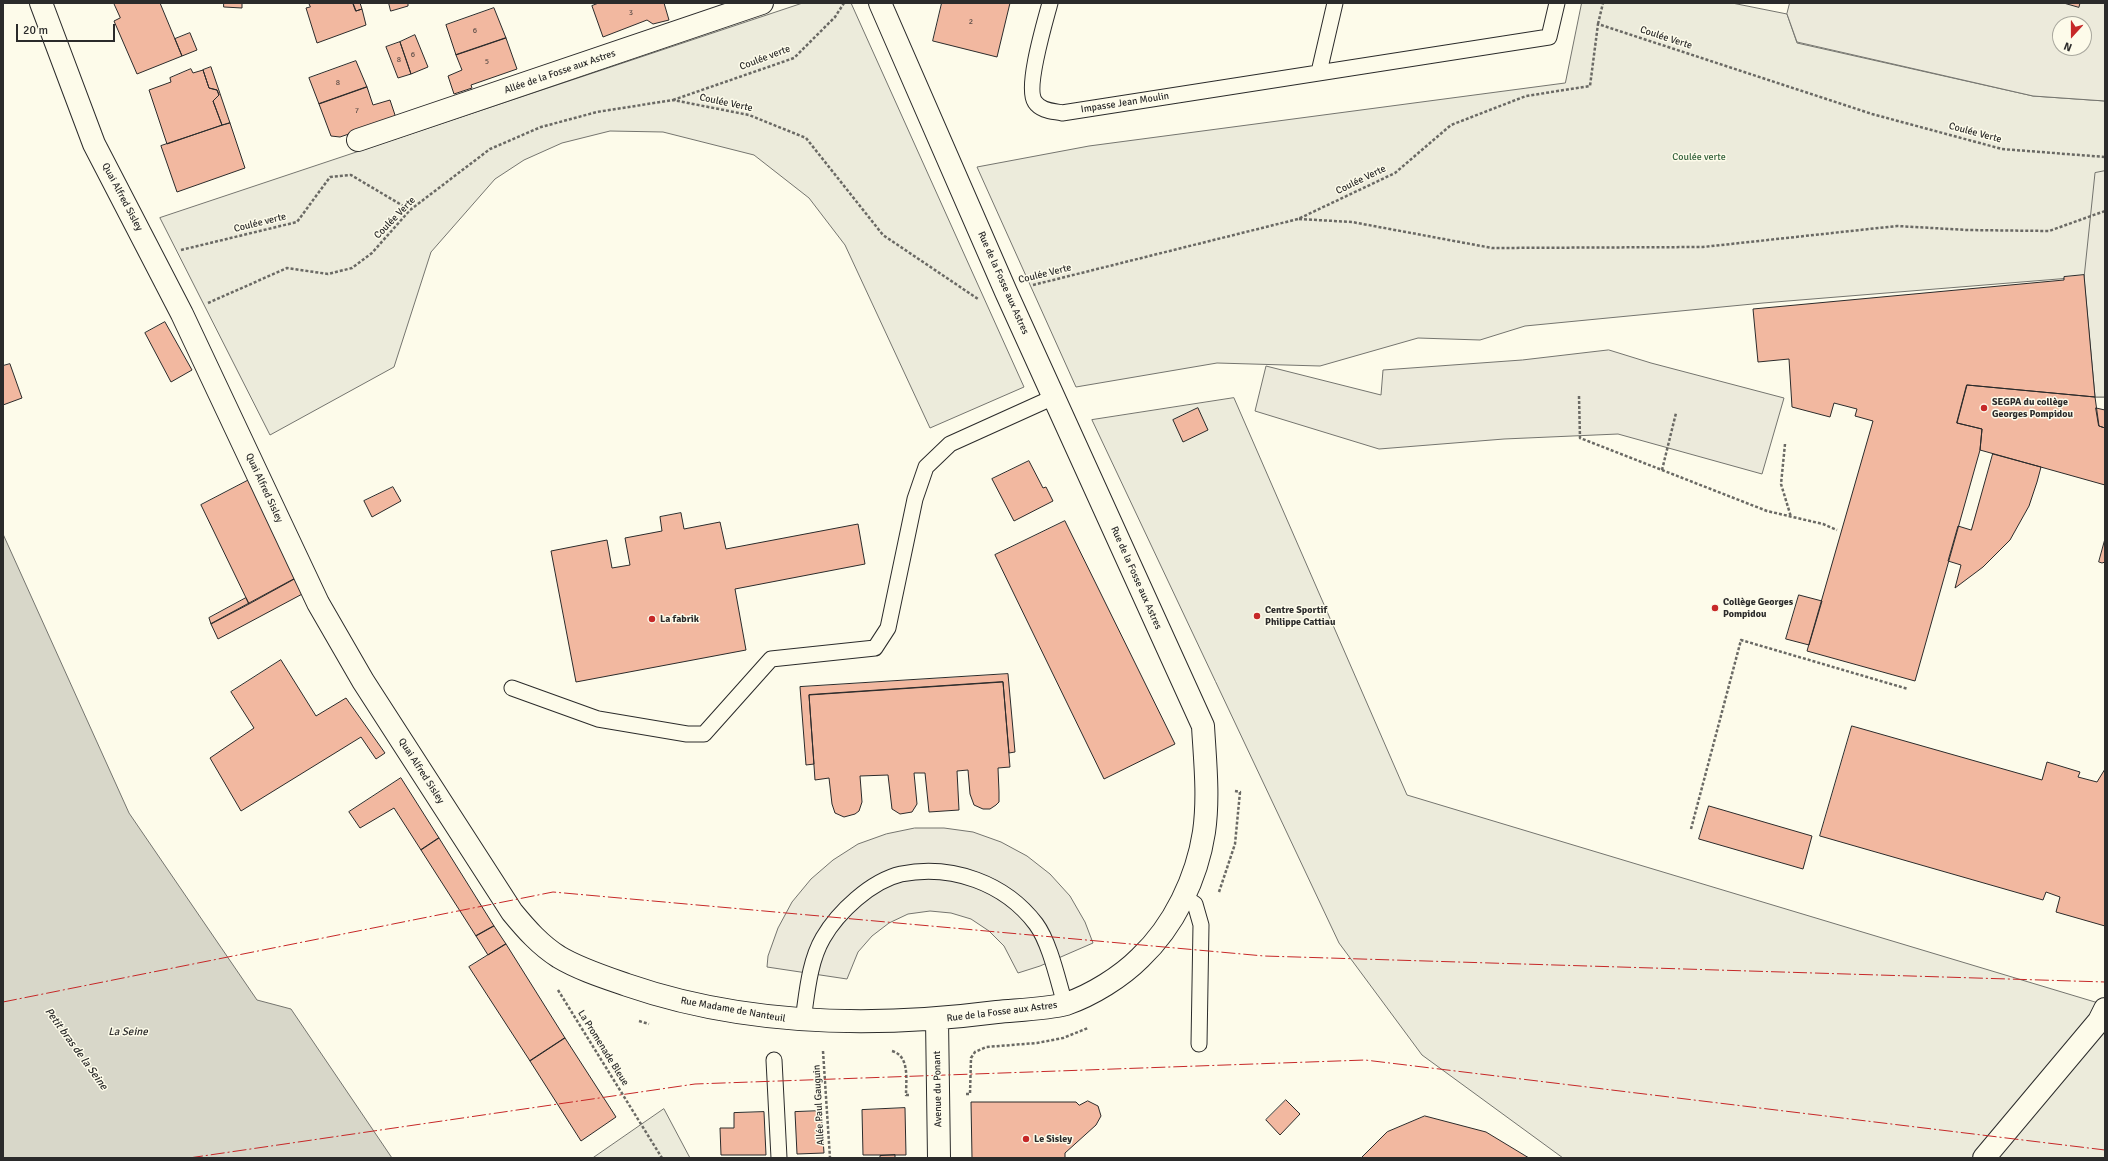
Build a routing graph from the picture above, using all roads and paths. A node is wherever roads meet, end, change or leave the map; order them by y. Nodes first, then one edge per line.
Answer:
1 (41, 3) edge
2 (762, 3) edge
3 (844, 3) edge
4 (880, 3) edge
5 (1050, 3) edge
6 (1335, 3) edge
7 (1557, 3) edge
8 (1603, 3) edge
9 (1598, 24) junction
10 (1319, 72) junction
11 (673, 100) junction
12 (358, 140) dead end
13 (2105, 157) edge
14 (410, 210) junction
15 (2105, 212) edge
16 (1298, 219) junction
17 (154, 257) junction
18 (1006, 292) junction
19 (182, 314) junction
20 (1579, 396) dead end
21 (1054, 397) junction
22 (1676, 413) dead end
23 (1785, 444) dead end
24 (1662, 470) junction
25 (1791, 517) junction
26 (1837, 530) dead end
27 (512, 688) dead end
28 (1908, 689) dead end
29 (1691, 829) dead end
30 (1183, 896) junction
31 (541, 944) joint
32 (557, 989) dead end
33 (1065, 1004) junction
34 (2105, 1009) edge
35 (803, 1020) junction
36 (937, 1020) junction
37 (1199, 1044) dead end
38 (824, 1050) dead end
39 (774, 1060) dead end
40 (662, 1158) edge
41 (779, 1158) edge
42 (830, 1158) edge
43 (939, 1158) edge
44 (1984, 1158) edge

1 - 17 street, Quai Alfred Sisley
2 - 12 street, Allée de la Fosse aux Astres
3 - 11 path, Coulée verte
4 - 18 street, Rue de la Fosse aux Astres
5 - 10 lane, Impasse Jean Moulin
6 - 10 lane
7 - 10 lane, Impasse Jean Moulin
8 - 9 path
9 - 13 path, Coulée Verte
9 - 16 path, Coulée Verte
11 - 14 path, Coulée Verte
11 - 18 path, Coulée Verte
14 - 17 path, Coulée verte
14 - 19 path, Coulée Verte
15 - 16 path, Coulée Verte
16 - 18 path, Coulée Verte
17 - 19 street, Quai Alfred Sisley
18 - 21 street, Rue de la Fosse aux Astres
19 - 31 street, Quai Alfred Sisley
20 - 24 path
21 - 27 lane
21 - 30 street, Rue de la Fosse aux Astres
22 - 24 path
23 - 25 path
24 - 25 path
25 - 26 path
28 - 29 path
30 - 33 street, Rue de la Fosse aux Astres
30 - 37 lane
31 - 35 street, Rue Madame de Nanteuil
32 - 40 path, La Promenade Bleue
33 - 35 lane
33 - 36 street, Rue de la Fosse aux Astres
34 - 44 street
35 - 36 street, Rue Madame de Nanteuil
36 - 43 street, Avenue du Ponant
38 - 42 path, Allée Paul Gauguin
39 - 41 lane

